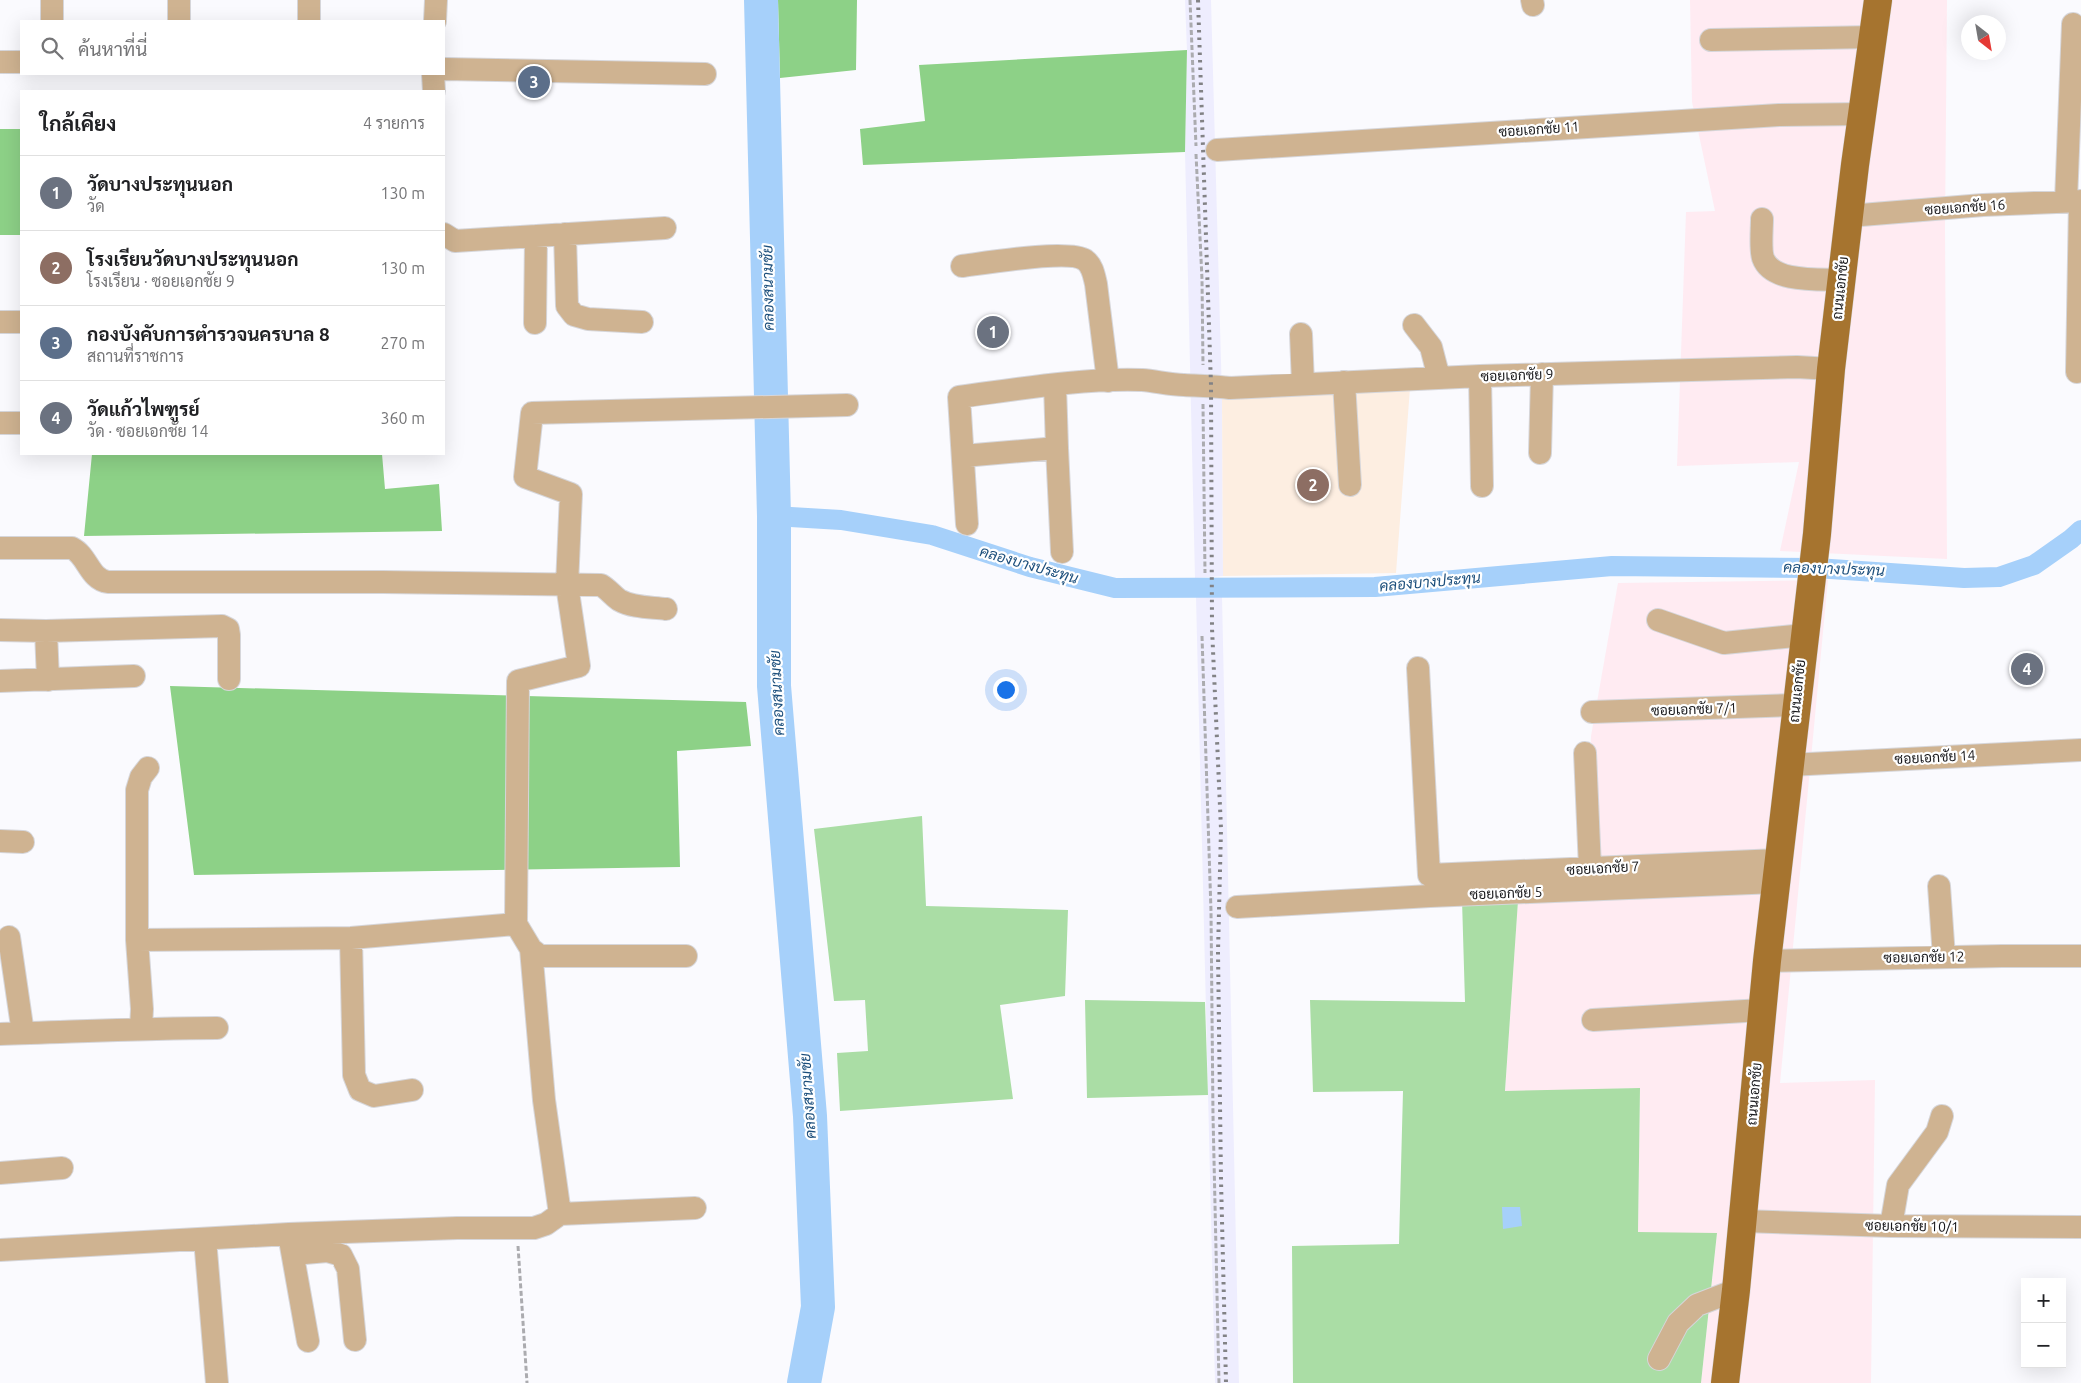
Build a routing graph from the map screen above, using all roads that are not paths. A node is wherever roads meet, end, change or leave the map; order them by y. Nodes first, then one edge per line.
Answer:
1 (52, 0) edge
2 (179, 0) edge
3 (309, 0) edge
4 (436, 0) edge
5 (1878, 0) edge
6 (52, 20) edge
7 (180, 20) edge
8 (309, 20) edge
9 (435, 20) edge
10 (2073, 24) dead end
11 (1873, 37) junction
12 (1711, 40) dead end
13 (0, 62) edge
14 (20, 62) edge
15 (445, 69) edge
16 (705, 74) dead end
17 (433, 75) edge
18 (434, 90) edge
19 (1862, 114) junction
20 (1217, 150) dead end
21 (2076, 201) edge
22 (1849, 216) junction
23 (1762, 219) dead end
24 (665, 228) dead end
25 (565, 234) junction
26 (445, 236) edge
27 (536, 236) junction
28 (962, 266) dead end
29 (1841, 280) junction
30 (0, 322) edge
31 (20, 322) edge
32 (642, 322) dead end
33 (535, 323) dead end
34 (1414, 325) dead end
35 (1301, 334) dead end
36 (1831, 369) junction
37 (2077, 372) dead end
38 (1542, 374) junction
39 (1480, 376) junction
40 (1439, 378) junction
41 (1108, 381) junction
42 (1344, 382) junction
43 (1303, 384) junction
44 (1055, 385) junction
45 (848, 405) dead end
46 (0, 423) edge
47 (20, 424) edge
48 (1057, 448) junction
49 (1540, 453) dead end
50 (963, 456) junction
51 (1350, 485) dead end
52 (1482, 486) dead end
53 (967, 524) dead end
54 (0, 548) edge
55 (1062, 552) dead end
56 (567, 585) junction
57 (666, 609) dead end
58 (1658, 620) dead end
59 (0, 630) edge
60 (46, 631) junction
61 (1804, 635) junction
62 (1418, 668) dead end
63 (134, 676) dead end
64 (229, 679) dead end
65 (48, 680) junction
66 (0, 681) edge
67 (1796, 705) junction
68 (1592, 712) dead end
69 (2081, 750) edge
70 (1585, 754) dead end
71 (1789, 765) junction
72 (148, 768) dead end
73 (0, 841) edge
74 (23, 842) dead end
75 (1590, 868) junction
76 (1777, 871) junction
77 (1939, 886) dead end
78 (1237, 908) dead end
79 (516, 924) junction
80 (9, 937) dead end
81 (351, 938) junction
82 (137, 940) junction
83 (531, 949) junction
84 (686, 956) dead end
85 (2081, 956) edge
86 (1944, 957) junction
87 (1767, 961) junction
88 (1762, 1010) junction
89 (1593, 1020) dead end
90 (140, 1028) junction
91 (217, 1028) dead end
92 (23, 1033) junction
93 (0, 1034) edge
94 (412, 1090) dead end
95 (1942, 1116) dead end
96 (62, 1168) dead end
97 (0, 1173) edge
98 (695, 1208) dead end
99 (560, 1214) junction
100 (1743, 1220) junction
101 (1891, 1226) junction
102 (2081, 1228) edge
103 (205, 1239) junction
104 (291, 1244) junction
105 (0, 1250) edge
106 (1736, 1290) junction
107 (355, 1340) dead end
108 (308, 1341) dead end
109 (1659, 1359) dead end
110 (217, 1383) edge
111 (1725, 1383) edge

1 - 6 street
2 - 7 street
3 - 8 street
4 - 9 street
5 - 11 main road, ถนนเอกชัย
10 - 21 street
11 - 12 street
11 - 19 main road, ถนนเอกชัย
13 - 14 street
15 - 16 street
17 - 18 street
19 - 20 street, ซอยเอกชัย 11
19 - 22 main road, ถนนเอกชัย
21 - 22 street, ซอยเอกชัย 16
21 - 37 street
22 - 29 main road, ถนนเอกชัย
23 - 29 street
24 - 25 street
25 - 27 street
25 - 32 street
26 - 27 street
27 - 33 street
28 - 41 street
29 - 36 main road, ถนนเอกชัย
30 - 31 street
34 - 40 street
35 - 43 street
36 - 38 street, ซอยเอกชัย 9
36 - 61 main road, ถนนเอกชัย
38 - 39 street, ซอยเอกชัย 9
38 - 49 street
39 - 40 street, ซอยเอกชัย 9
39 - 52 street
40 - 42 street, ซอยเอกชัย 9
41 - 43 street, ซอยเอกชัย 9
41 - 44 street, ซอยเอกชัย 9
42 - 43 street, ซอยเอกชัย 9
42 - 51 street
44 - 48 street
44 - 50 street, ซอยเอกชัย 9
45 - 56 street
46 - 47 street
48 - 50 street
48 - 55 street
50 - 53 street
54 - 56 street
56 - 57 street
56 - 79 street
58 - 61 street
59 - 60 street
60 - 64 street
60 - 65 street
61 - 67 main road, ถนนเอกชัย
62 - 75 street, ซอยเอกชัย 7
63 - 65 street
65 - 66 street
67 - 68 street, ซอยเอกชัย 7/1
67 - 71 main road, ถนนเอกชัย
69 - 71 street, ซอยเอกชัย 14
70 - 75 street
71 - 76 main road, ถนนเอกชัย
72 - 82 street
73 - 74 street
75 - 76 street, ซอยเอกชัย 7
76 - 78 street, ซอยเอกชัย 5
76 - 87 main road, ถนนเอกชัย
77 - 86 street
79 - 81 street
79 - 83 street
80 - 92 street
81 - 82 street
81 - 94 street
82 - 90 street
83 - 84 street
83 - 99 street
85 - 86 street, ซอยเอกชัย 12
86 - 87 street, ซอยเอกชัย 12
87 - 88 main road, ถนนเอกชัย
88 - 89 street
88 - 100 main road, ถนนเอกชัย
90 - 91 street
90 - 92 street
92 - 93 street
95 - 101 street
96 - 97 street
98 - 99 street
99 - 104 street
100 - 101 street, ซอยเอกชัย 10/1
100 - 106 main road, ถนนเอกชัย
101 - 102 street, ซอยเอกชัย 10/1
103 - 104 street
103 - 105 street
103 - 110 street
104 - 107 street
104 - 108 street
106 - 109 street
106 - 111 main road, ถนนเอกชัย

